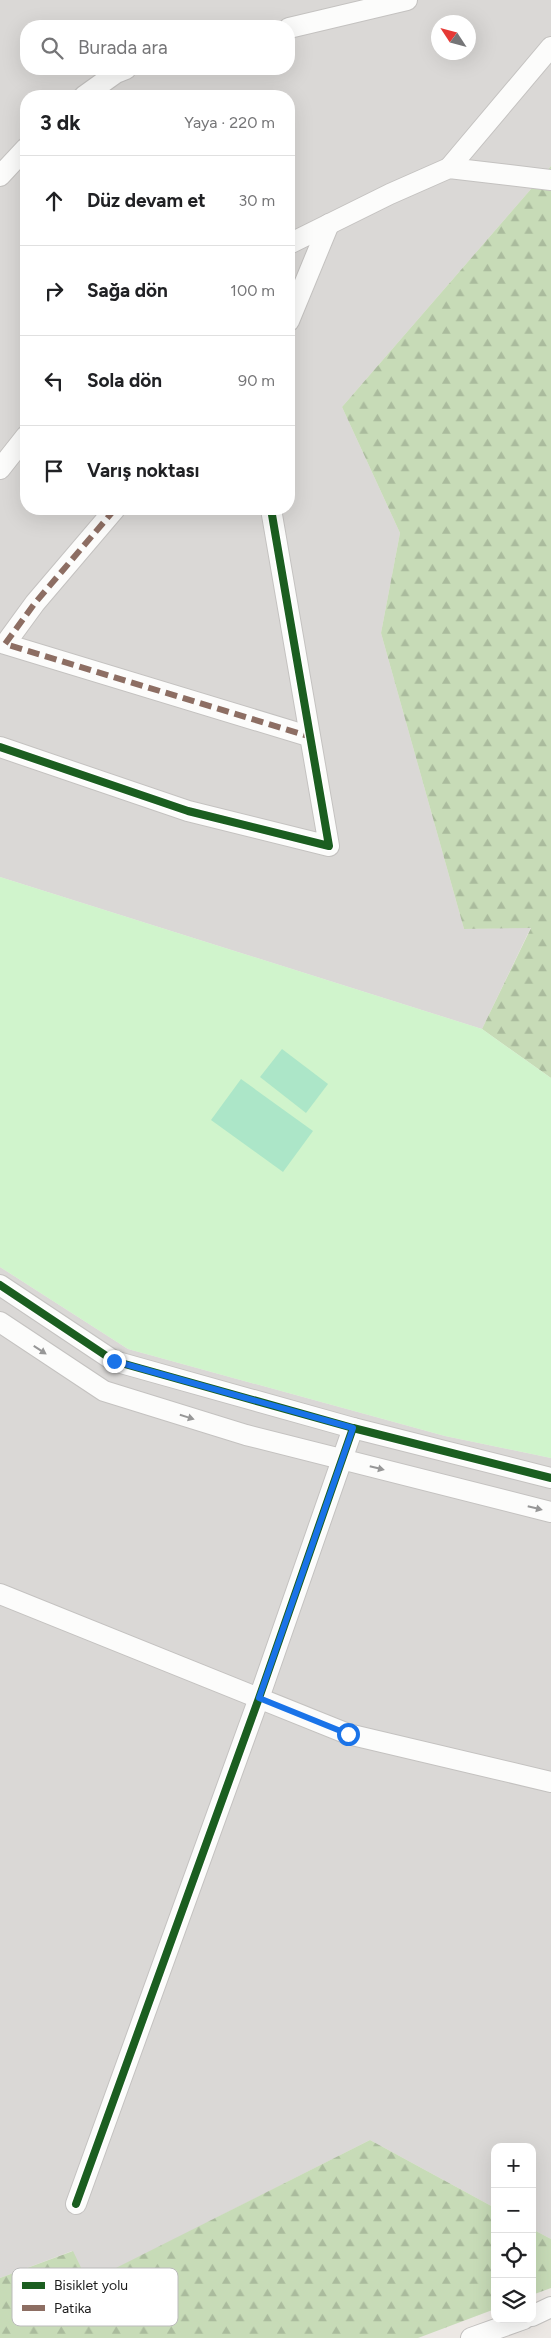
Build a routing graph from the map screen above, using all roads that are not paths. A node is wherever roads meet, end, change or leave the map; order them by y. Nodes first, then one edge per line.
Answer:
1 (407, 0) edge
2 (295, 27) edge
3 (551, 47) edge
4 (113, 75) edge
5 (92, 90) edge
6 (20, 154) edge
7 (449, 168) junction
8 (0, 176) edge
9 (551, 180) edge
10 (330, 224) junction
11 (295, 241) edge
12 (295, 307) edge
13 (20, 444) edge
14 (0, 469) edge
15 (110, 515) edge
16 (272, 515) edge
17 (308, 736) junction
18 (0, 747) edge
19 (0, 1285) edge
20 (0, 1322) edge
21 (353, 1428) junction
22 (343, 1460) junction
23 (551, 1478) edge
24 (551, 1512) edge
25 (0, 1594) edge
26 (259, 1698) junction
27 (551, 1782) edge
28 (76, 2204) dead end
29 (551, 2307) edge
30 (536, 2314) edge
31 (513, 2323) edge
32 (471, 2338) edge

1 - 2 street
3 - 7 street
4 - 5 street
6 - 8 street
7 - 9 street
7 - 10 street
10 - 11 street
10 - 12 street
13 - 14 street
15 - 17 street
16 - 17 street
17 - 18 street
19 - 21 street
20 -> 22 street
21 - 22 street
21 - 23 street
22 -> 24 street
22 - 26 street
25 - 26 street
26 - 27 street
26 - 28 street
29 - 30 street
31 - 32 street

